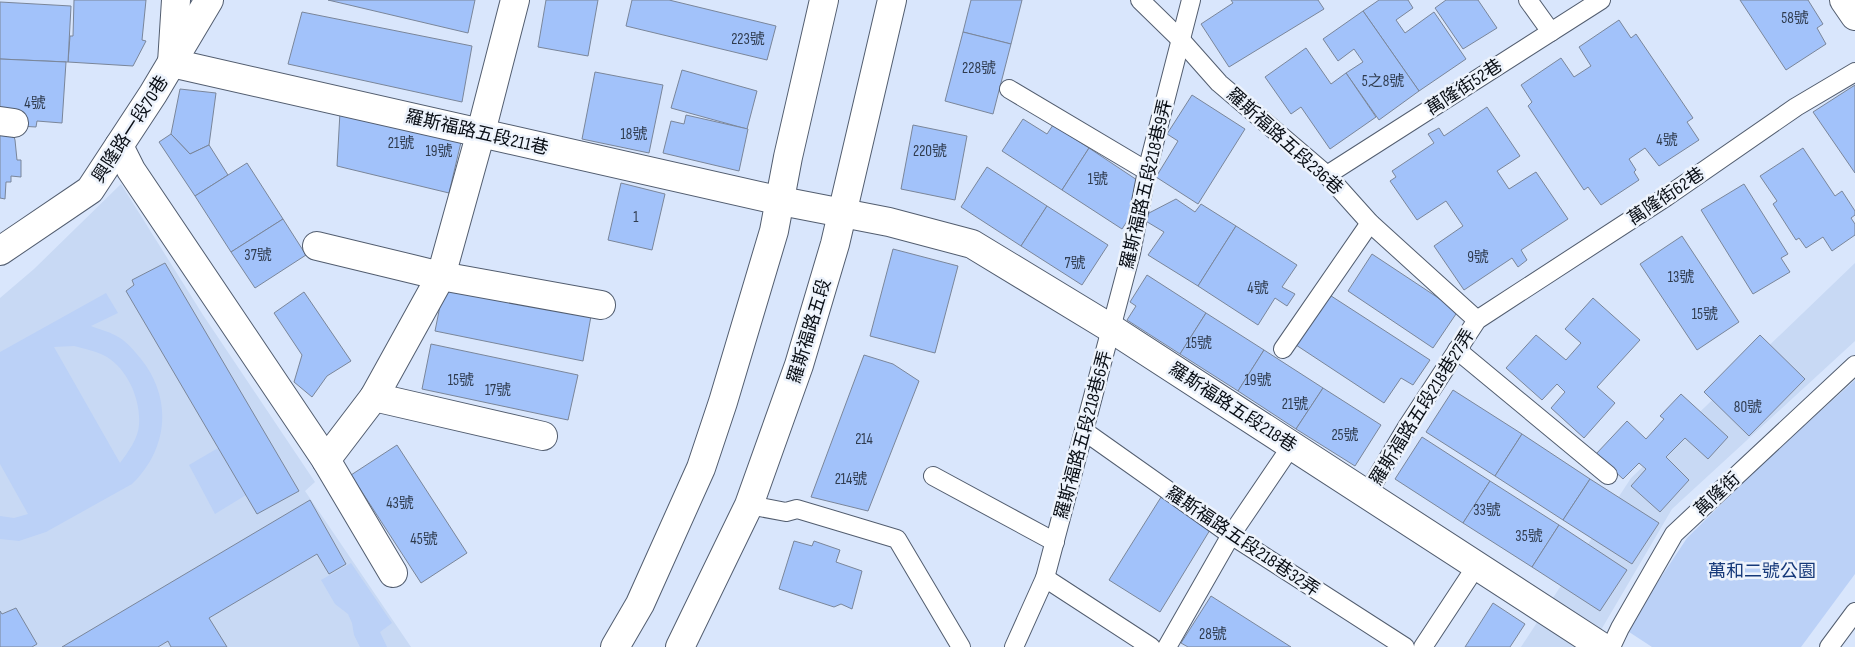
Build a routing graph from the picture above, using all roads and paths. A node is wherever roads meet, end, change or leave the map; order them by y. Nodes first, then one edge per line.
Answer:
1 (176, 0) edge
2 (209, 0) edge
3 (515, 0) edge
4 (824, 0) edge
5 (892, 0) edge
6 (1140, 0) edge
7 (1191, 0) edge
8 (1528, 0) edge
9 (1601, 0) edge
10 (1844, 0) edge
11 (1855, 16) edge
12 (1551, 32) junction
13 (1180, 39) junction
14 (172, 63) junction
15 (1855, 72) edge
16 (1009, 90) dead end
17 (482, 132) junction
18 (119, 146) junction
19 (1148, 171) junction
20 (1327, 175) junction
21 (781, 201) junction
22 (844, 213) junction
23 (1370, 223) junction
24 (317, 246) dead end
25 (0, 251) edge
26 (441, 276) junction
27 (600, 305) dead end
28 (1477, 320) junction
29 (1112, 328) junction
30 (1283, 349) dead end
31 (1457, 350) junction
32 (1855, 365) edge
33 (374, 397) junction
34 (1084, 431) junction
35 (543, 436) dead end
36 (1292, 445) junction
37 (326, 460) junction
38 (1608, 475) dead end
39 (933, 476) dead end
40 (1366, 494) junction
41 (749, 505) junction
42 (1231, 535) junction
43 (1054, 542) junction
44 (1476, 565) junction
45 (393, 573) dead end
46 (1045, 578) junction
47 (1855, 612) edge
48 (614, 647) edge
49 (680, 647) edge
50 (961, 647) edge
51 (1014, 647) edge
52 (1151, 647) edge
53 (1167, 647) edge
54 (1405, 647) edge
55 (1423, 647) edge
56 (1602, 647) edge
57 (1611, 647) edge
58 (1829, 647) edge

1 - 14 street
2 - 14 street, 興隆路一段70巷
3 - 17 street
4 - 21 street
5 - 22 street, 羅斯福路五段
6 - 13 lane, 羅斯福路五段236巷
7 - 13 lane, 羅斯福路五段218巷9弄
8 - 12 lane
9 - 12 lane, 萬隆街52巷
10 - 11 street
12 - 20 lane, 萬隆街52巷
13 - 19 lane, 羅斯福路五段218巷9弄
13 - 20 lane, 羅斯福路五段236巷
14 - 17 street, 羅斯福路五段211巷
14 - 18 street, 興隆路一段70巷
15 - 28 lane, 萬隆街62巷
16 - 19 lane
17 - 21 street, 羅斯福路五段211巷
17 - 26 street
18 - 25 street, 興隆路一段70巷
18 - 37 street
19 - 29 lane, 羅斯福路五段218巷9弄
20 - 23 lane, 羅斯福路五段236巷
21 - 22 street, 羅斯福路五段211巷
21 - 48 street
22 - 29 street, 羅斯福路五段218巷
22 - 41 street, 羅斯福路五段
23 - 28 lane, 羅斯福路五段236巷
23 - 30 lane
24 - 26 street
26 - 27 street
26 - 33 street
28 - 31 lane, 羅斯福路五段218巷27弄
29 - 34 lane, 羅斯福路五段218巷6弄
29 - 36 street, 羅斯福路五段218巷
31 - 38 lane
31 - 40 lane, 羅斯福路五段218巷27弄
32 - 57 lane, 萬隆街
33 - 35 street
33 - 37 street
34 - 42 lane, 羅斯福路五段218巷32弄
34 - 43 lane, 羅斯福路五段218巷6弄
36 - 40 street, 羅斯福路五段218巷
36 - 42 lane
37 - 45 street
39 - 43 lane, 羅斯福路五段218巷6弄
40 - 44 street, 羅斯福路五段218巷
41 - 49 street, 羅斯福路五段
41 - 50 lane
42 - 53 lane
42 - 54 lane, 羅斯福路五段218巷32弄
43 - 46 lane, 羅斯福路五段218巷6弄
44 - 55 lane
44 - 56 street, 羅斯福路五段218巷
46 - 51 lane, 羅斯福路五段218巷6弄
46 - 52 lane
47 - 58 lane

